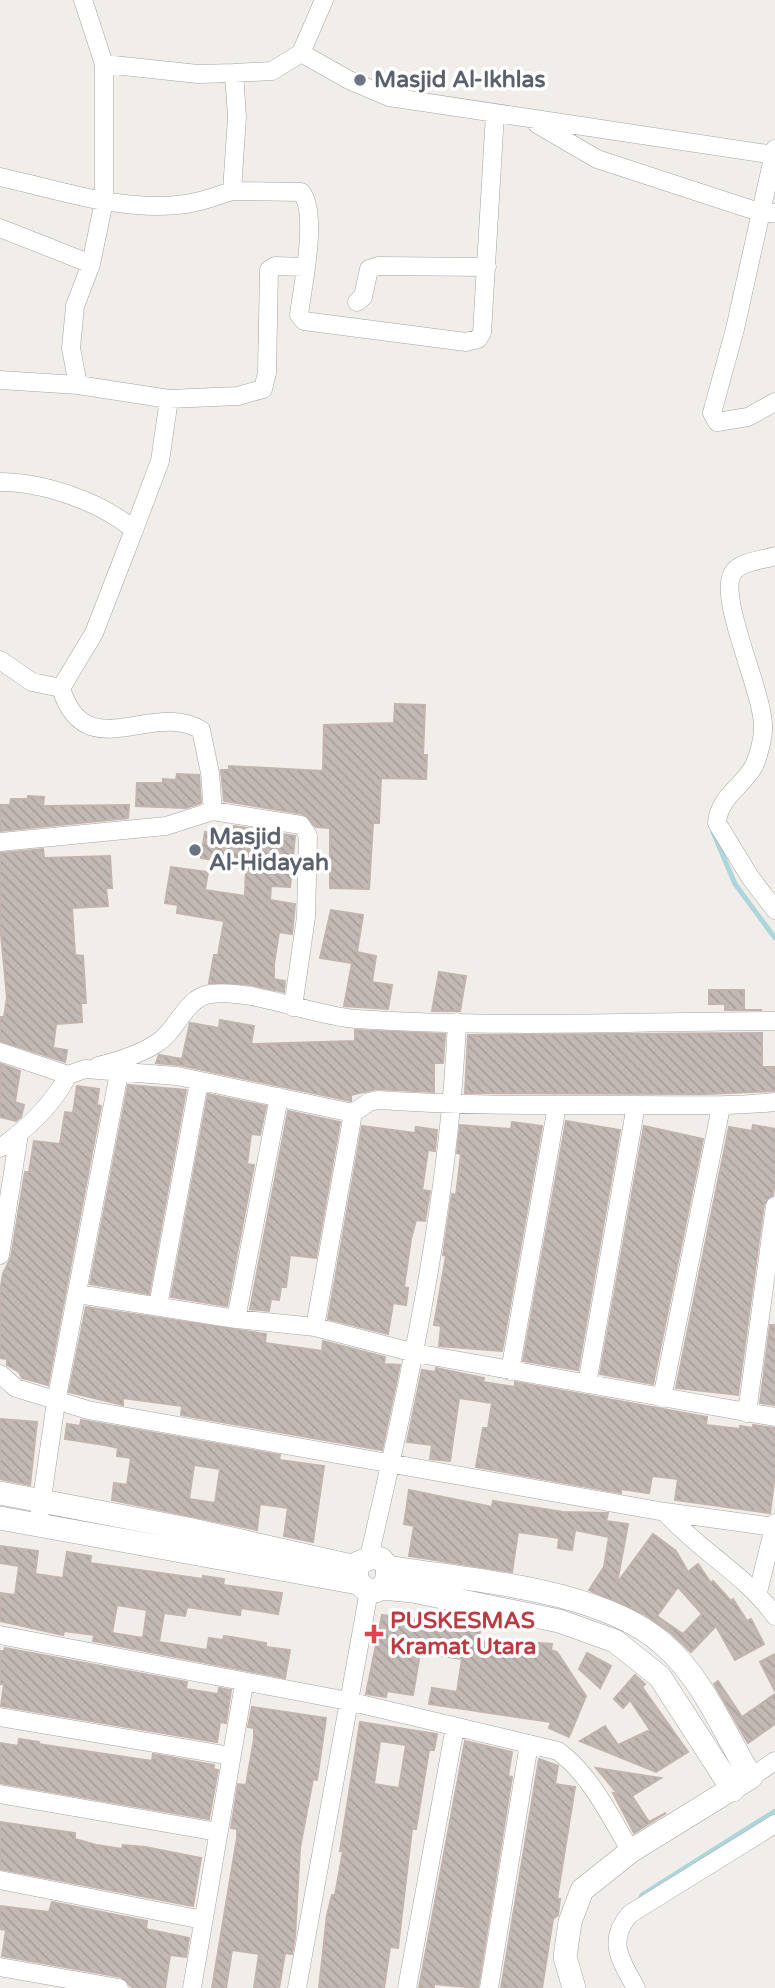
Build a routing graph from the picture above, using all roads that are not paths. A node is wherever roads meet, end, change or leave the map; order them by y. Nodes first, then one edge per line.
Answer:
1 (83, 0) edge
2 (324, 0) edge
3 (301, 53) junction
4 (104, 64) junction
5 (234, 73) junction
6 (495, 114) junction
7 (529, 119) junction
8 (774, 152) edge
9 (0, 177) edge
10 (232, 191) junction
11 (104, 201) junction
12 (769, 213) edge
13 (0, 228) edge
14 (91, 264) junction
15 (305, 267) junction
16 (487, 267) junction
17 (357, 302) dead end
18 (0, 380) edge
19 (78, 385) junction
20 (169, 399) junction
21 (775, 402) edge
22 (0, 482) edge
23 (134, 530) junction
24 (775, 556) edge
25 (0, 660) edge
26 (63, 694) junction
27 (213, 811) junction
28 (0, 842) edge
29 (775, 909) edge
30 (293, 1007) junction
31 (775, 1021) edge
32 (457, 1022) junction
33 (0, 1052) edge
34 (76, 1072) junction
35 (119, 1073) junction
36 (199, 1082) junction
37 (279, 1097) junction
38 (775, 1102) edge
39 (453, 1105) junction
40 (636, 1105) junction
41 (558, 1107) junction
42 (721, 1107) junction
43 (353, 1113) junction
44 (19, 1135) junction
45 (0, 1148) edge
46 (775, 1206) edge
47 (0, 1255) edge
48 (78, 1294) junction
49 (763, 1295) junction
50 (158, 1306) junction
51 (775, 1311) edge
52 (236, 1319) junction
53 (315, 1327) junction
54 (415, 1353) junction
55 (510, 1371) junction
56 (0, 1374) edge
57 (587, 1384) junction
58 (662, 1398) junction
59 (56, 1402) junction
60 (747, 1413) junction
61 (775, 1417) edge
62 (391, 1464) junction
63 (0, 1493) edge
64 (665, 1512) junction
65 (40, 1515) junction
66 (0, 1518) edge
67 (775, 1525) edge
68 (370, 1576) junction
69 (758, 1592) junction
70 (775, 1616) edge
71 (0, 1635) edge
72 (244, 1684) junction
73 (348, 1701) junction
74 (0, 1717) edge
75 (455, 1727) junction
76 (529, 1744) junction
77 (231, 1756) junction
78 (775, 1761) edge
79 (742, 1784) junction
80 (0, 1794) edge
81 (775, 1824) edge
82 (218, 1832) junction
83 (631, 1851) junction
84 (0, 1880) edge
85 (203, 1920) junction
86 (9, 1969) edge
87 (51, 1988) edge
88 (119, 1988) edge
89 (192, 1988) edge
90 (298, 1988) edge
91 (407, 1988) edge
92 (489, 1988) edge
93 (574, 1988) edge
94 (636, 1988) edge

1 - 4 street
2 - 3 street
3 - 5 street
3 - 6 street
4 - 5 street
4 - 11 street
5 - 10 street
6 - 7 street
6 - 16 street
7 - 8 street
7 - 12 street
8 - 12 street
9 - 11 street
10 - 11 street
10 - 15 street
11 - 14 street
12 - 21 street
13 - 14 street
14 - 19 street
15 - 16 street
15 - 20 street
16 - 17 street
18 - 19 street
19 - 20 street
20 - 23 street
22 - 23 street
23 - 26 street
24 - 29 street
25 - 26 street
26 - 27 street
27 - 28 street
27 - 30 street
30 - 32 street
30 - 34 street
31 - 32 street
32 - 39 street
33 - 34 street
34 - 35 street
34 - 44 street
35 - 36 street
35 - 48 street
36 - 37 street
36 - 50 street
37 - 43 street
37 - 52 street
38 - 42 street
39 - 41 street
39 - 43 street
39 - 54 street
40 - 41 street
40 - 42 street
40 - 57 street
41 - 55 street
42 - 58 street
43 - 53 street
44 - 45 street
44 - 47 street
46 - 49 street
48 - 50 street
48 - 59 street
49 - 51 street
49 - 60 street
50 - 52 street
52 - 53 street
53 - 54 street
54 - 55 street
54 - 62 street
55 - 57 street
56 - 59 street
57 - 58 street
58 - 60 street
59 - 62 street
59 - 65 street
60 - 61 street
62 - 64 street
62 - 68 street
63 - 65 street
64 - 67 street
64 - 69 street
65 - 66 street
65 - 68 street
67 - 69 street
68 - 73 street
68 - 79 street
69 - 70 street
71 - 72 street
72 - 73 street
72 - 77 street
73 - 75 street
73 - 90 street
74 - 77 street
75 - 76 street
75 - 91 street
76 - 83 street
76 - 92 street
77 - 82 street
78 - 79 street
79 - 83 street
80 - 82 street
81 - 94 street
82 - 85 street
83 - 93 street
84 - 85 street
85 - 89 street
86 - 87 street
86 - 88 street

